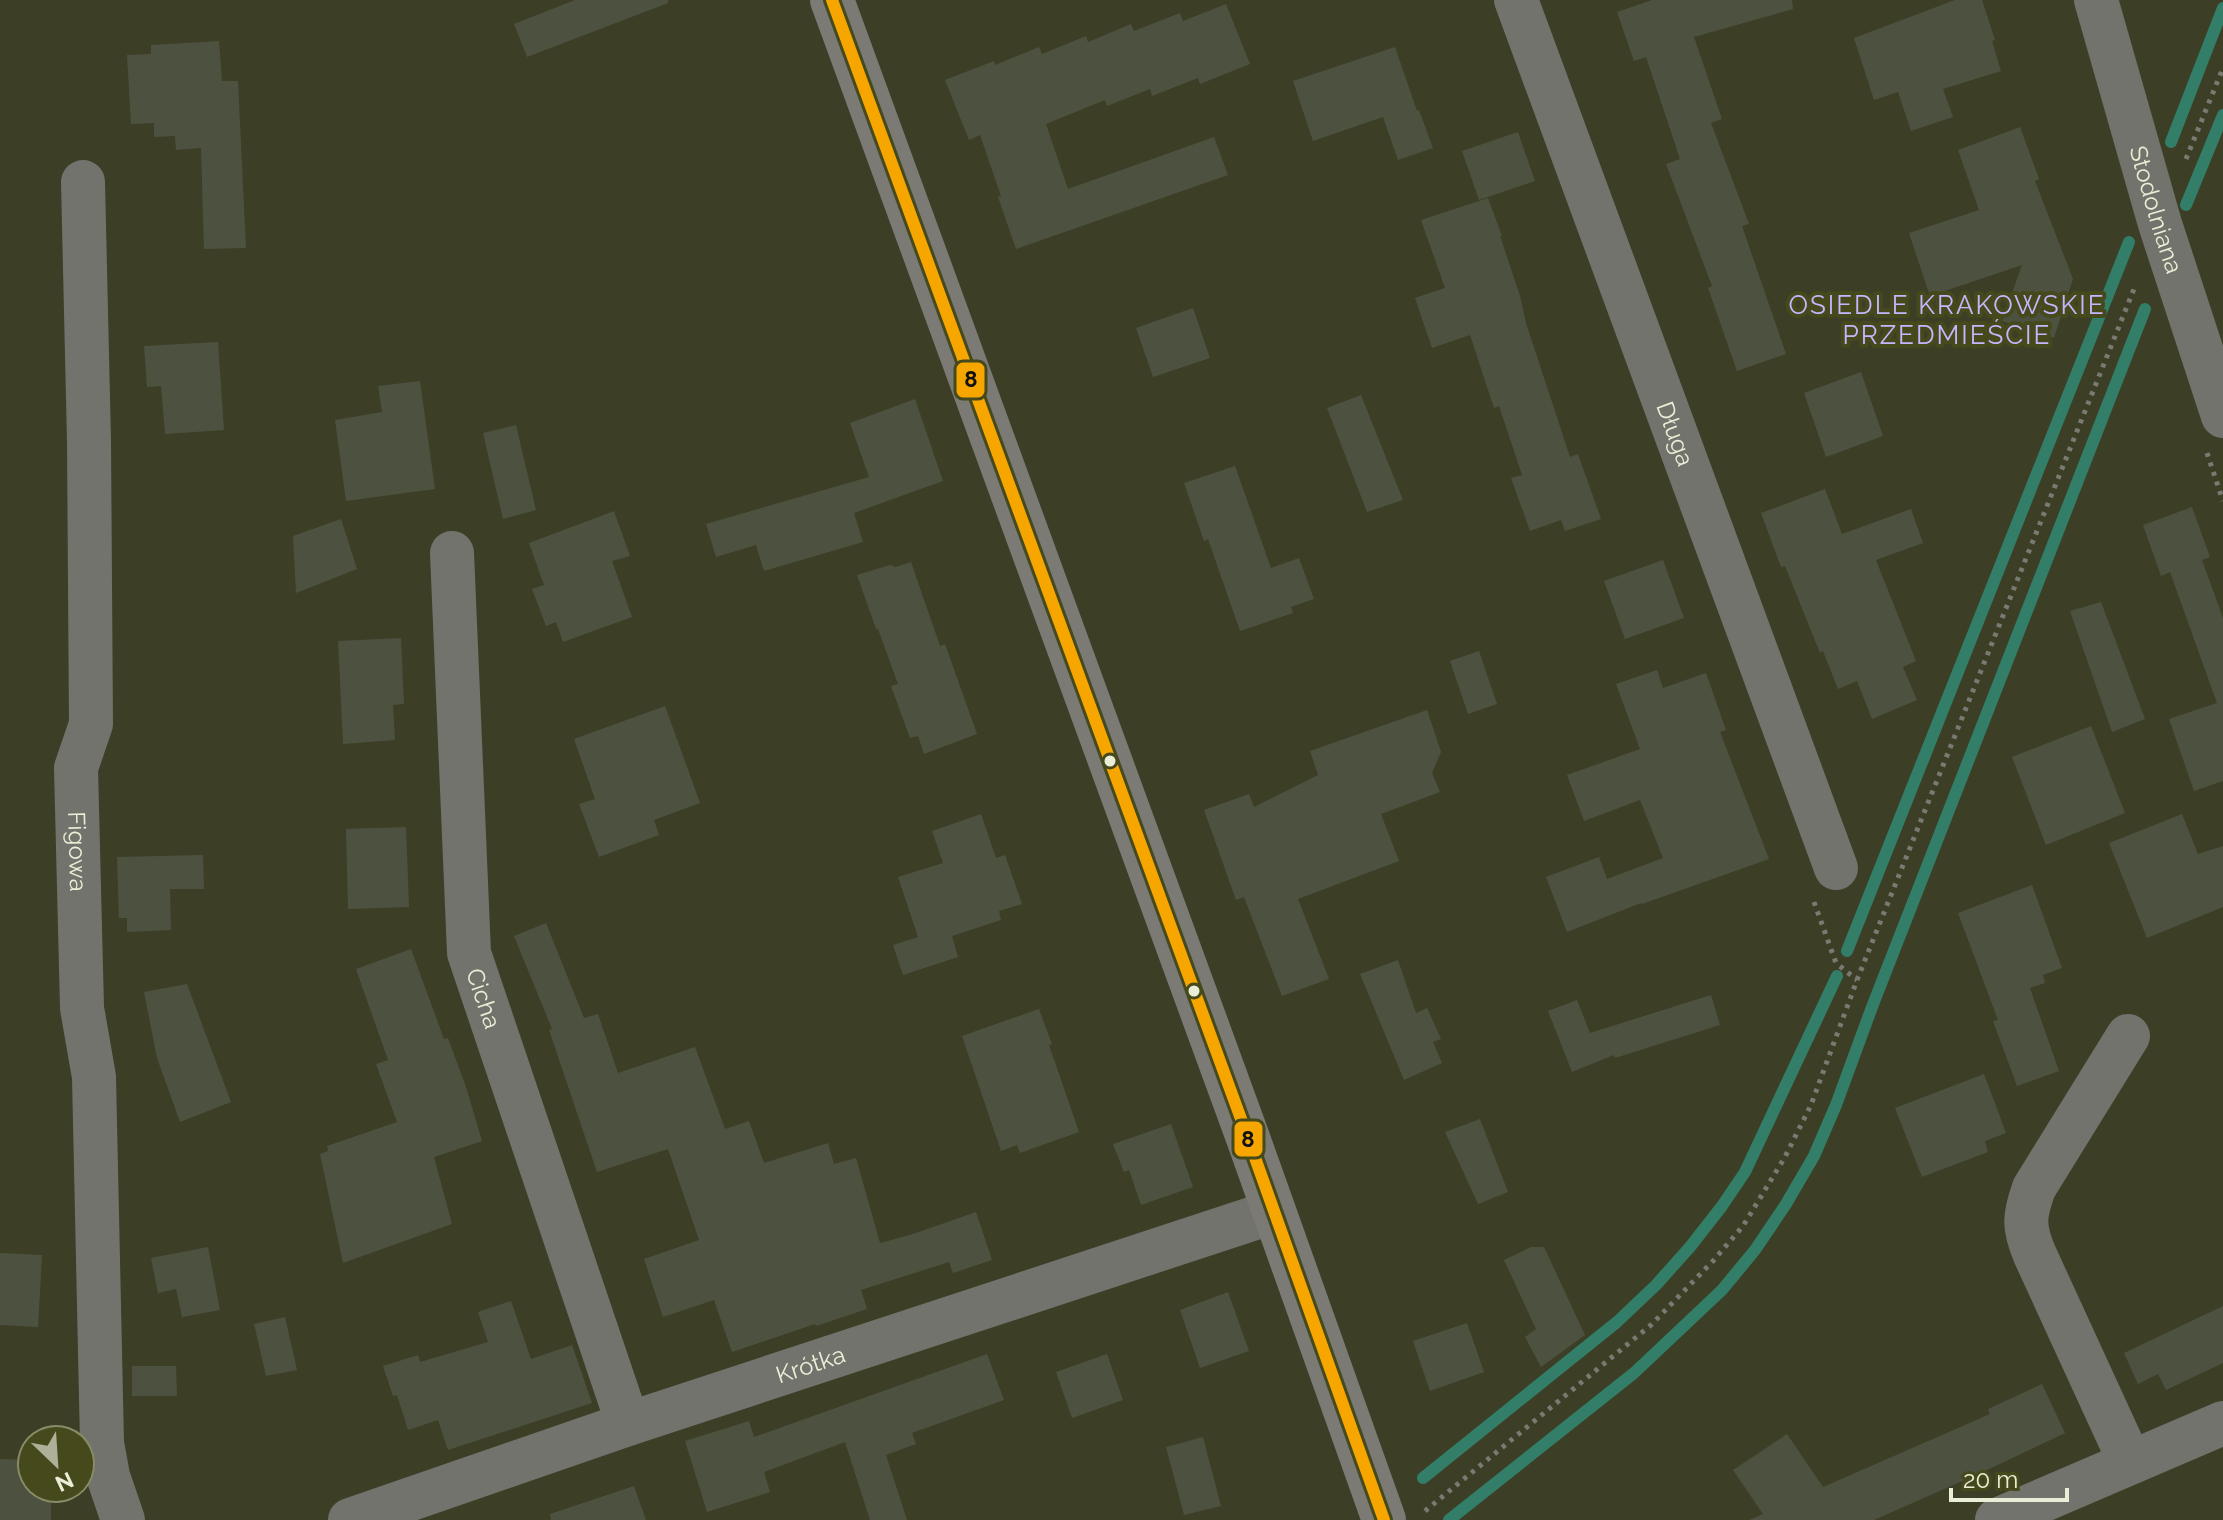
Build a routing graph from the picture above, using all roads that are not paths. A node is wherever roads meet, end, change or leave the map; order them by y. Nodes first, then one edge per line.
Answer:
1 (832, 0) edge
2 (1516, 0) edge
3 (2096, 0) edge
4 (83, 182) dead end
5 (2223, 416) edge
6 (452, 553) dead end
7 (1836, 868) dead end
8 (2128, 1036) dead end
9 (1273, 1212) junction
10 (2223, 1423) edge
11 (628, 1424) junction
12 (2130, 1462) junction
13 (1403, 1517) edge
14 (123, 1520) edge
15 (350, 1520) edge
16 (1997, 1520) edge

1 - 9 main road
2 - 7 street, Długa
3 - 5 street, Stodolniana
4 - 14 street, Figowa
6 - 11 street, Cicha
8 - 12 street
9 - 11 street, Krótka
9 - 13 main road
10 - 12 street
11 - 15 street, Krótka
12 - 16 street

